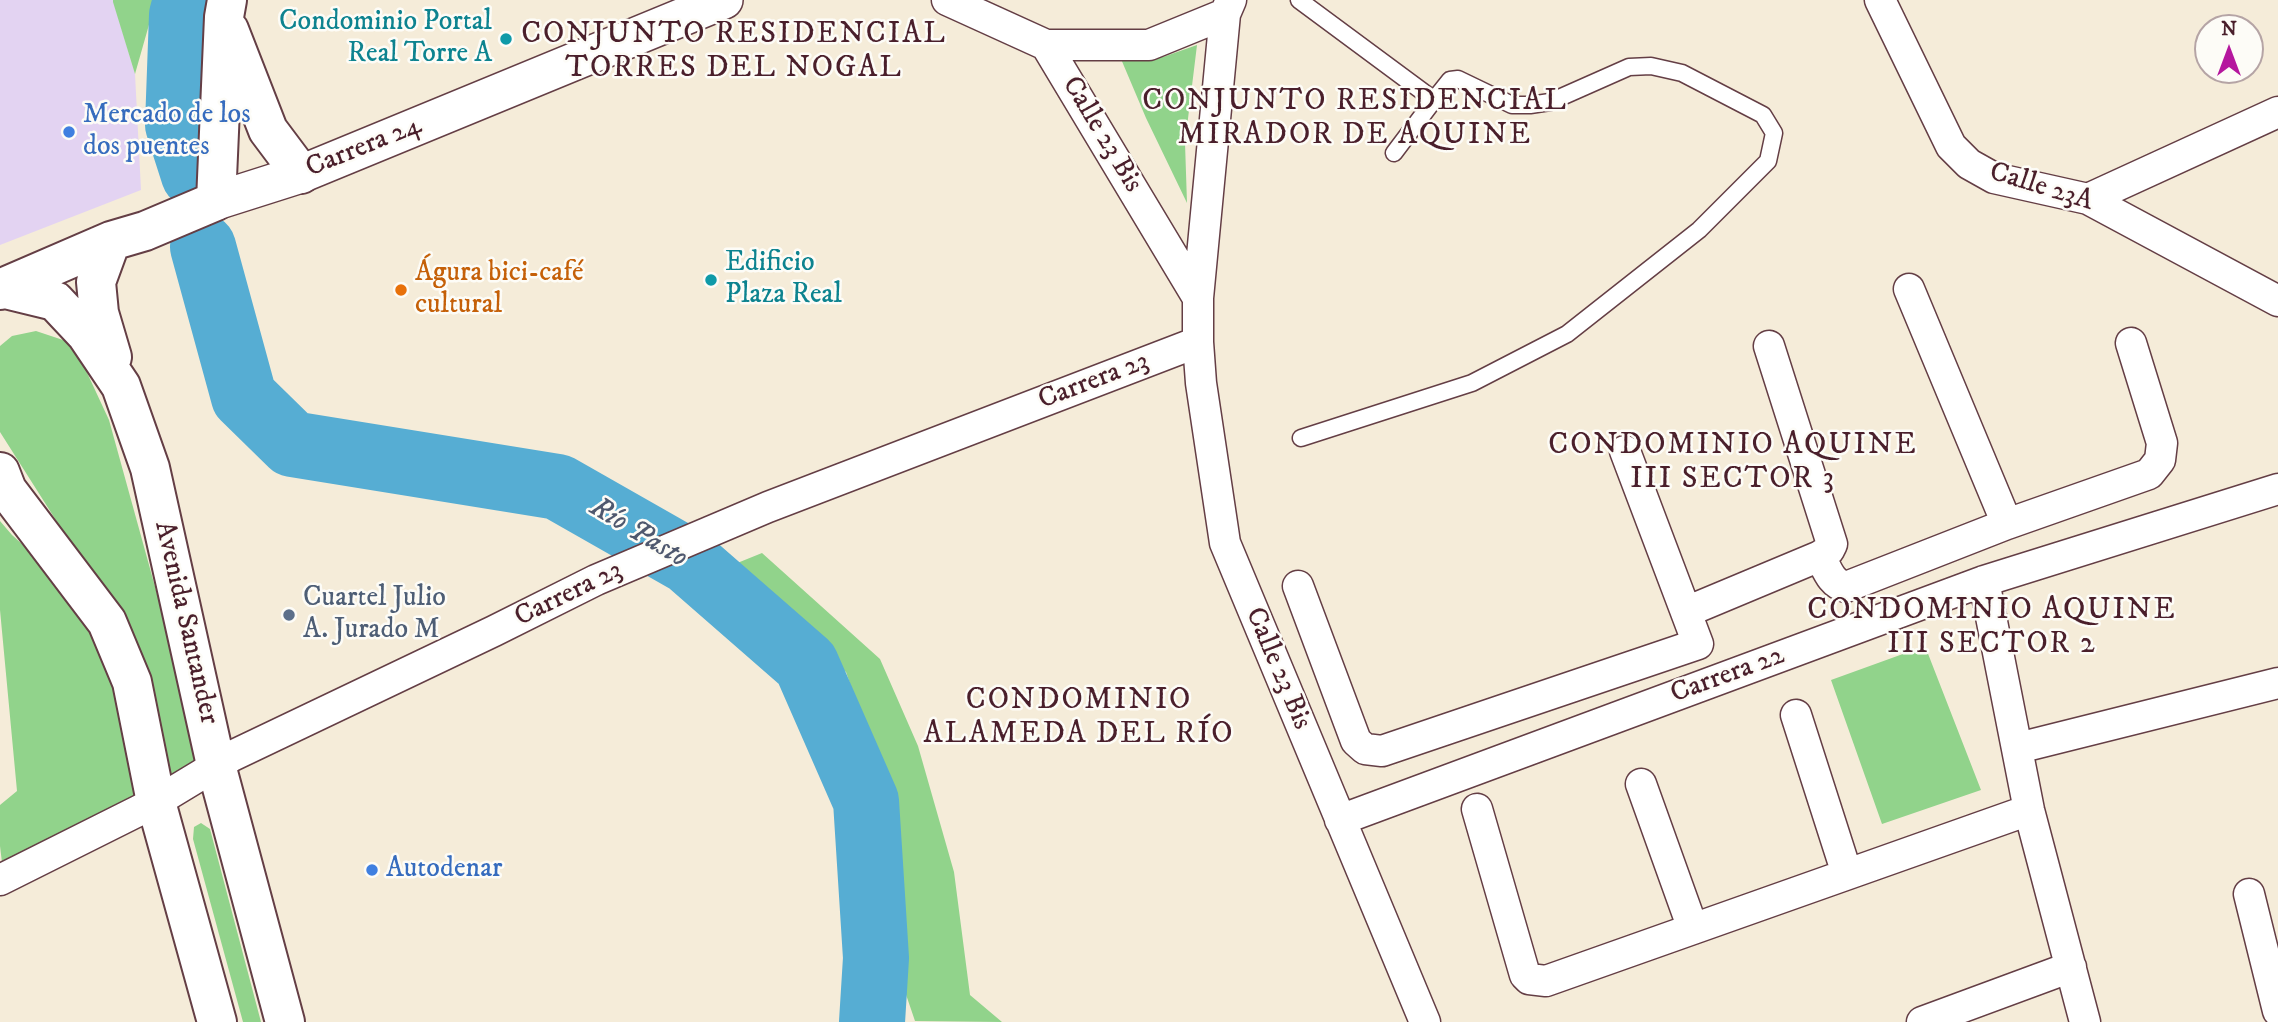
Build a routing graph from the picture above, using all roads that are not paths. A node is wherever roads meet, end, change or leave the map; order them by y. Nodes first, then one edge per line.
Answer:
1 (724, 0) edge
2 (947, 0) edge
3 (1298, 0) edge
4 (1880, 0) edge
5 (1228, 7) edge
6 (225, 8) edge
7 (980, 9) edge
8 (1046, 45) junction
9 (1434, 100) junction
10 (2278, 112) edge
11 (1394, 153) dead end
12 (301, 174) junction
13 (2088, 199) junction
14 (211, 203) junction
15 (128, 236) junction
16 (0, 289) edge
17 (1909, 289) dead end
18 (1198, 298) junction
19 (2278, 301) edge
20 (1198, 342) junction
21 (2132, 343) dead end
22 (1769, 346) dead end
23 (121, 386) junction
24 (1301, 438) dead end
25 (1625, 451) dead end
26 (0, 472) edge
27 (2278, 489) edge
28 (2007, 524) junction
29 (1820, 556) junction
30 (1984, 581) junction
31 (1298, 586) dead end
32 (1686, 612) junction
33 (1698, 643) junction
34 (1713, 682) junction
35 (2278, 683) edge
36 (1796, 715) dead end
37 (2018, 748) junction
38 (216, 765) junction
39 (1641, 784) dead end
40 (156, 802) junction
41 (1477, 809) dead end
42 (2029, 810) junction
43 (1340, 820) junction
44 (1847, 874) junction
45 (0, 880) edge
46 (2249, 894) dead end
47 (1693, 929) junction
48 (2071, 967) junction
49 (2278, 1011) edge
50 (217, 1022) edge
51 (285, 1022) edge
52 (1425, 1022) edge
53 (1922, 1022) edge
54 (2085, 1022) edge

1 - 12 street, Carrera 24
2 - 7 street
3 - 9 lane
4 - 13 street, Calle 23A
5 - 8 street
5 - 18 street, Calle 23 Bis
6 - 12 main road
6 - 14 main road
7 - 8 street
8 - 18 street, Calle 23 Bis
9 - 11 lane
9 - 24 lane
10 - 13 street
12 - 14 street, Carrera 24
13 - 19 street, Calle 23A
14 - 15 main road, Carrera 24
15 - 16 main road, Carrera 24
15 - 23 main road
16 - 23 main road, Avenida Santander
17 - 28 street
18 - 20 street, Calle 23 Bis
20 - 38 street, Carrera 23
20 - 43 street, Calle 23 Bis
21 - 28 street
22 - 29 street
23 - 38 main road, Avenida Santander
25 - 32 street
26 - 40 main road
27 - 30 street, Carrera 22
28 - 29 street
29 - 32 street
30 - 34 street, Carrera 22
30 - 37 street
31 - 33 street
32 - 33 street
33 - 34 street
34 - 43 street, Carrera 22
35 - 37 street
36 - 44 street
37 - 42 street
38 - 40 street, Carrera 23
38 - 51 main road, Avenida Santander
39 - 47 street
40 - 45 street, Carrera 23
40 - 50 main road
41 - 47 street
42 - 44 street
42 - 48 street
43 - 52 street, Calle 23 Bis
44 - 47 street
46 - 49 street
48 - 53 street
48 - 54 street

